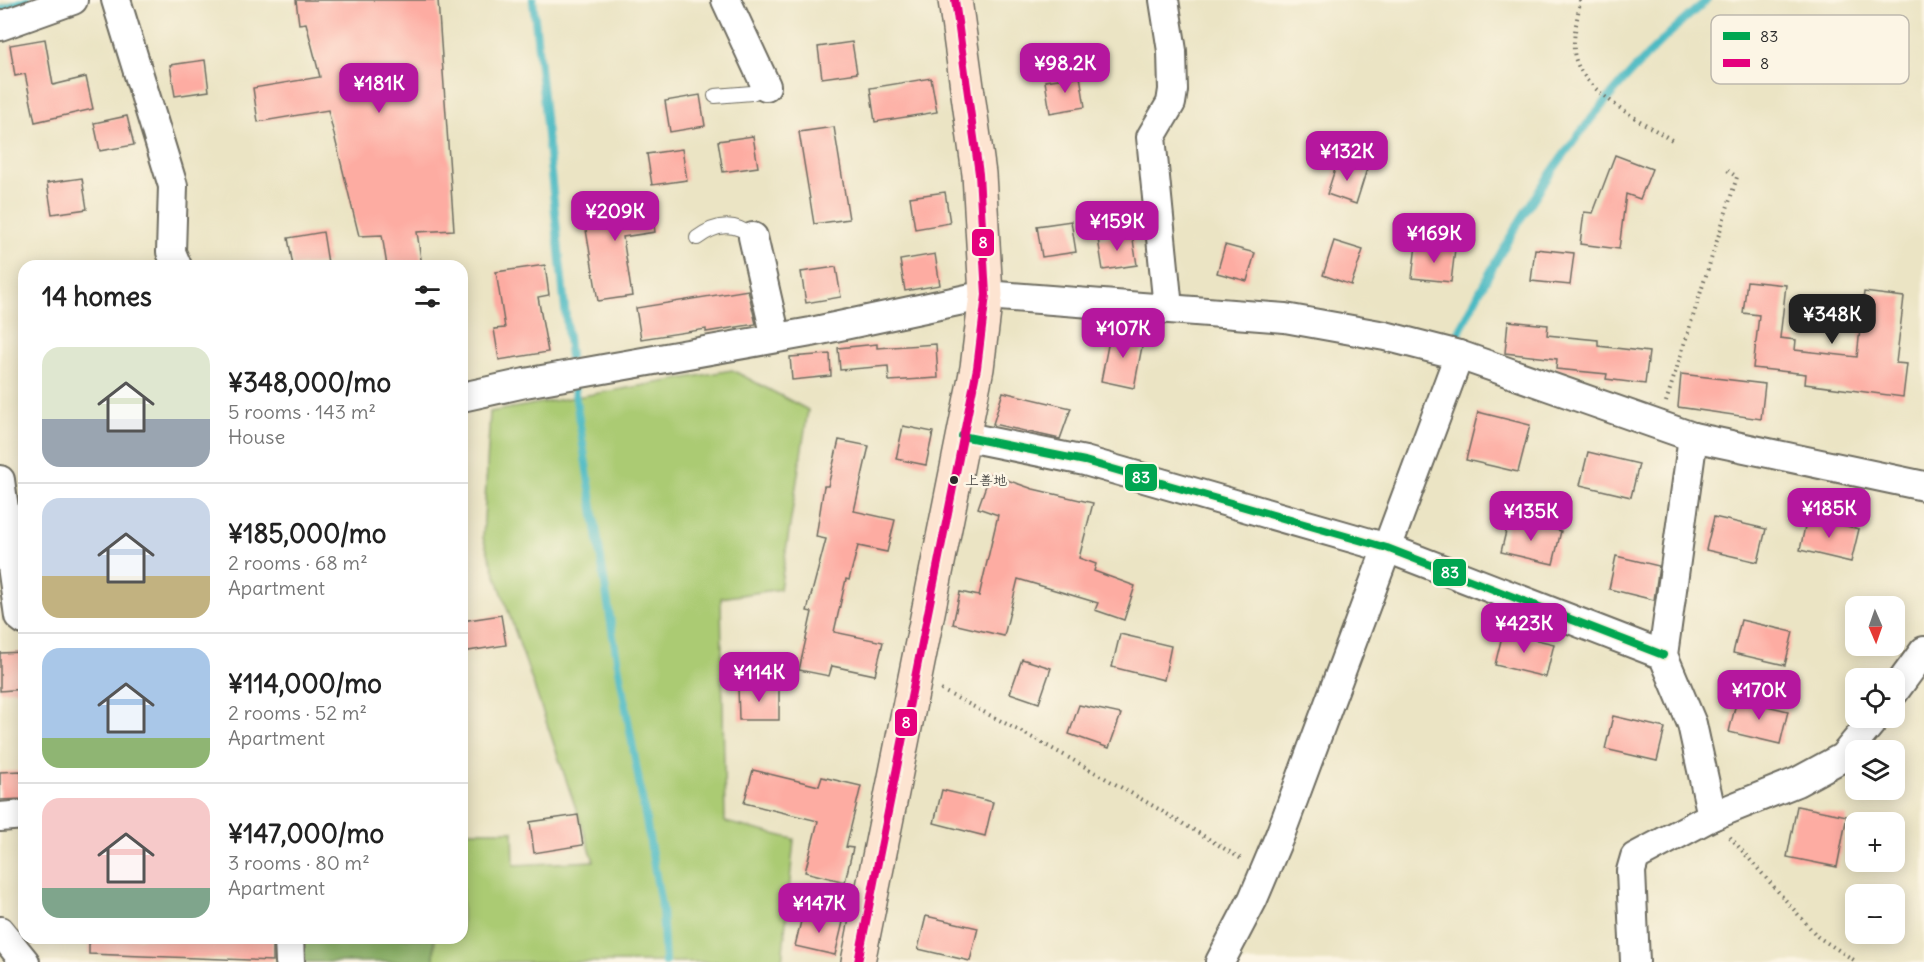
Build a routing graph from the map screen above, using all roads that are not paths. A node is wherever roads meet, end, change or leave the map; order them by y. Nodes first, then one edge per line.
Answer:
1 (73, 0) edge
2 (116, 0) edge
3 (726, 0) edge
4 (955, 0) edge
5 (1164, 0) edge
6 (0, 27) edge
7 (766, 86) joint
8 (715, 96) dead end
9 (753, 237) joint
10 (697, 238) dead end
11 (174, 260) edge
12 (986, 295) junction
13 (1168, 308) junction
14 (776, 338) junction
15 (1459, 355) junction
16 (468, 396) edge
17 (962, 436) junction
18 (1693, 437) junction
19 (6, 481) edge
20 (1924, 486) edge
21 (1387, 548) junction
22 (18, 606) edge
23 (1924, 651) edge
24 (1664, 655) junction
25 (1905, 677) edge
26 (1867, 728) edge
27 (18, 816) edge
28 (1712, 816) junction
29 (0, 817) edge
30 (0, 931) edge
31 (290, 944) edge
32 (25, 962) edge
33 (290, 962) edge
34 (858, 962) edge
35 (1220, 962) edge
36 (1635, 962) edge

1 - 6 street
2 - 11 street
3 - 7 street
4 - 12 street
5 - 13 street
7 - 8 lane
9 - 10 lane
9 - 14 street
12 - 13 street
12 - 14 street
12 - 17 street
13 - 15 street
14 - 16 street
15 - 18 street
15 - 21 street
17 - 21 street
17 - 34 street
18 - 20 street
18 - 24 street
19 - 22 street
21 - 24 street
21 - 35 street
23 - 25 street
24 - 28 street
26 - 28 street
27 - 29 street
28 - 36 street
30 - 32 street
31 - 33 street

